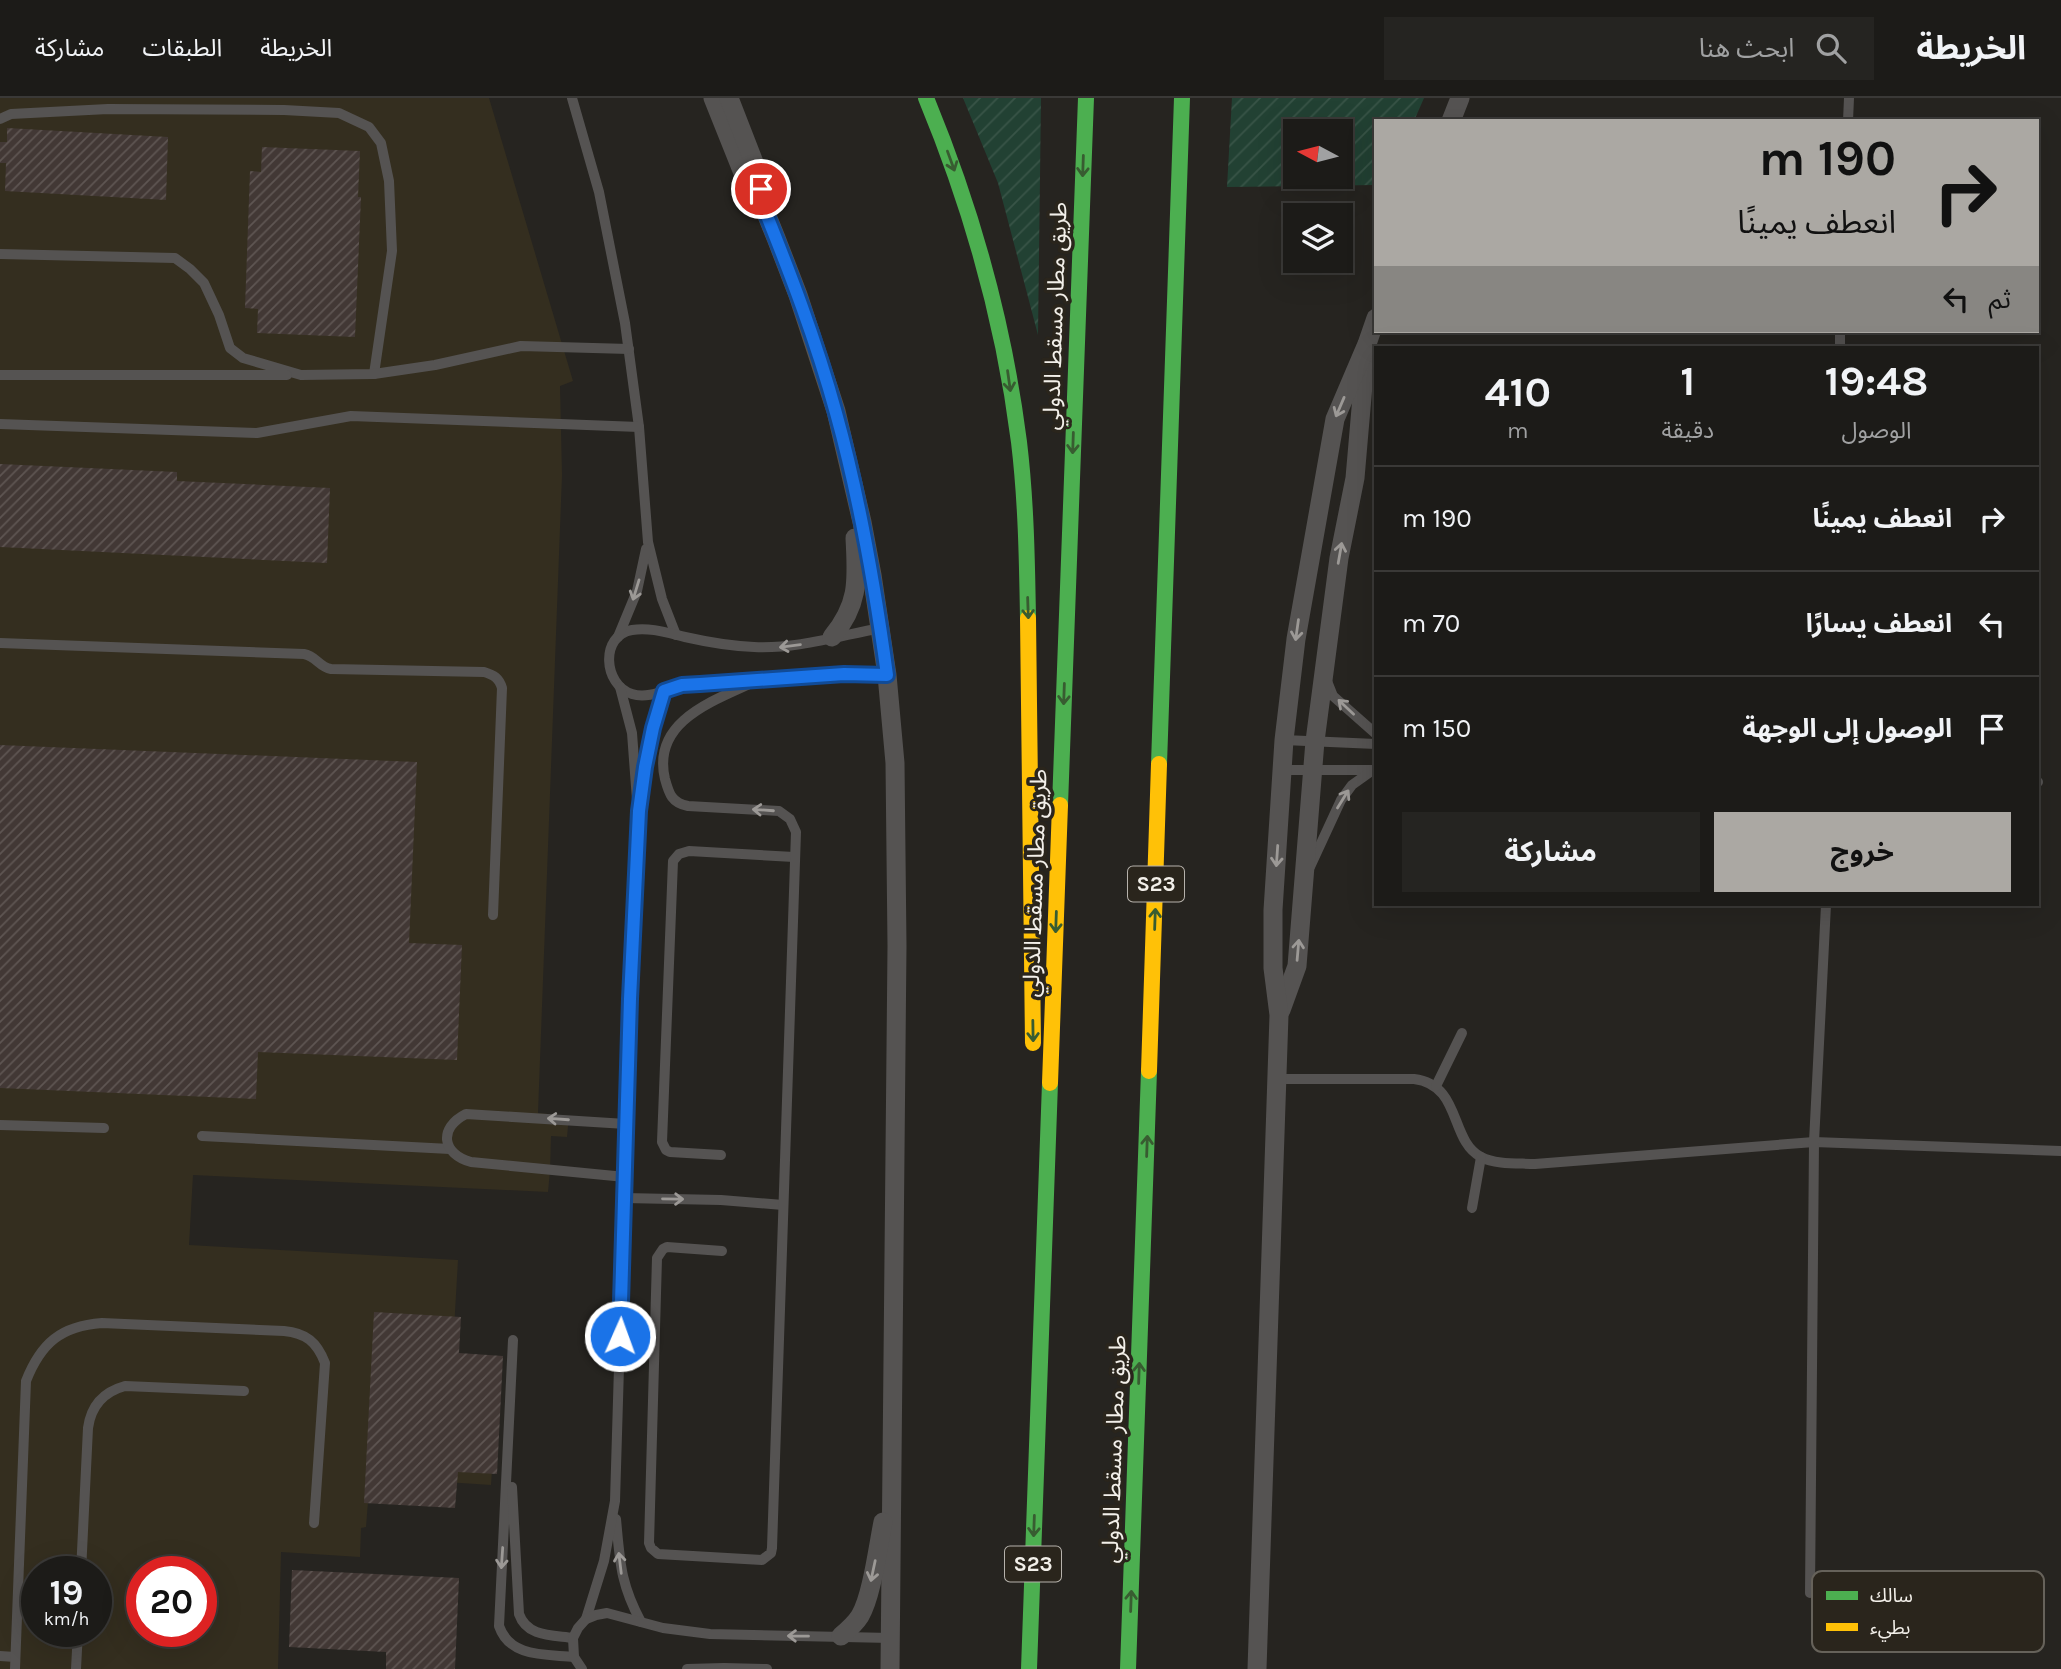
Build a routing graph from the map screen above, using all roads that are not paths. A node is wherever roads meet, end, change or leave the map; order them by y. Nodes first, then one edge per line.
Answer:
1 (572, 98) edge
2 (713, 98) edge
3 (729, 98) edge
4 (926, 98) edge
5 (1086, 98) edge
6 (1182, 98) edge
7 (1460, 98) edge
8 (1849, 98) edge
9 (0, 119) edge
10 (1452, 119) edge
11 (1848, 119) edge
12 (761, 201) junction
13 (0, 254) edge
14 (1374, 324) edge
15 (1367, 344) junction
16 (629, 349) junction
17 (374, 374) junction
18 (0, 375) edge
19 (302, 375) junction
20 (0, 424) edge
21 (639, 427) junction
22 (851, 470) junction
23 (648, 542) junction
24 (881, 628) junction
25 (676, 635) junction
26 (618, 637) junction
27 (832, 637) junction
28 (0, 643) edge
29 (1324, 674) junction
30 (887, 675) junction
31 (758, 680) junction
32 (620, 687) junction
33 (664, 691) junction
34 (1374, 732) edge
35 (1284, 740) junction
36 (1315, 741) junction
37 (1374, 744) edge
38 (1283, 770) junction
39 (1374, 770) edge
40 (1312, 771) junction
41 (639, 811) junction
42 (794, 857) junction
43 (1304, 880) junction
44 (1826, 906) edge
45 (493, 915) dead end
46 (1279, 1015) junction
47 (1462, 1033) dead end
48 (1033, 1052) dead end
49 (1278, 1079) junction
50 (1436, 1086) junction
51 (1033, 1108) dead end
52 (626, 1124) junction
53 (0, 1125) edge
54 (104, 1128) dead end
55 (202, 1136) dead end
56 (1814, 1142) junction
57 (450, 1149) junction
58 (2061, 1151) edge
59 (721, 1155) dead end
60 (1481, 1157) junction
61 (625, 1177) junction
62 (624, 1198) junction
63 (783, 1205) junction
64 (1472, 1208) dead end
65 (722, 1251) dead end
66 (513, 1340) dead end
67 (244, 1391) dead end
68 (509, 1441) junction
69 (1037, 1458) junction
70 (892, 1480) junction
71 (615, 1501) junction
72 (314, 1523) dead end
73 (82, 1556) edge
74 (1811, 1593) dead end
75 (586, 1619) junction
76 (640, 1622) junction
77 (841, 1636) junction
78 (573, 1638) junction
79 (891, 1638) junction
80 (77, 1647) edge
81 (0, 1656) edge
82 (15, 1657) junction
83 (574, 1657) junction
84 (15, 1669) edge
85 (76, 1669) edge
86 (582, 1669) edge
87 (687, 1669) edge
88 (768, 1669) edge
89 (890, 1669) edge
90 (1029, 1669) edge
91 (1128, 1669) edge
92 (1257, 1669) edge

1 - 16 lane
2 - 12 street
3 - 12 street
4 -> 48 main road
5 -> 69 main road, طريق مطار مسقط الدولي / S23
91 -> 6 main road, طريق مطار مسقط الدولي / S23
7 - 10 street
8 - 11 lane
9 - 17 lane
12 - 22 street
13 - 19 lane
14 - 15 street
29 -> 15 street
15 -> 35 street
16 - 17 lane
16 - 21 lane
17 - 19 lane
18 - 19 lane
20 - 21 lane
21 - 23 lane
22 - 24 street
22 - 27 street
23 - 25 lane
23 -> 26 lane
24 - 27 lane
24 - 30 street
25 - 26 lane
27 -> 25 lane
26 - 32 lane
28 - 45 lane
34 -> 29 lane
29 - 36 street
30 - 31 lane
30 - 70 street
31 - 33 lane
42 -> 31 lane
32 - 33 lane
32 - 41 lane
33 - 41 lane
35 - 36 lane
35 - 38 street
36 - 37 lane
36 - 40 street
38 - 40 lane
38 -> 46 street
39 - 40 lane
43 -> 39 lane
40 - 43 street
41 - 52 lane
42 - 59 lane
42 - 63 lane
46 -> 43 street
44 - 56 lane
46 - 49 street
47 - 50 lane
49 - 50 lane
49 - 92 street
50 - 60 lane
51 - 69 main road
52 -> 57 lane
52 - 61 lane
53 - 54 lane
55 - 57 lane
56 - 58 lane
56 - 60 lane
56 - 74 lane
57 - 61 lane
60 - 64 lane
61 - 62 lane
62 -> 63 lane
62 - 71 lane
63 - 65 lane
66 - 68 lane
67 - 73 lane
68 - 78 lane
68 -> 83 lane
69 -> 90 main road, طريق مطار مسقط الدولي / S23
70 -> 77 street
70 - 79 street
71 - 75 lane
76 -> 71 lane
72 - 82 lane
75 - 76 lane
75 - 78 lane
77 -> 76 lane
77 - 79 lane
78 - 83 lane
79 - 89 street
80 - 85 lane
81 - 82 lane
82 - 84 lane
83 - 86 lane
87 - 88 lane

